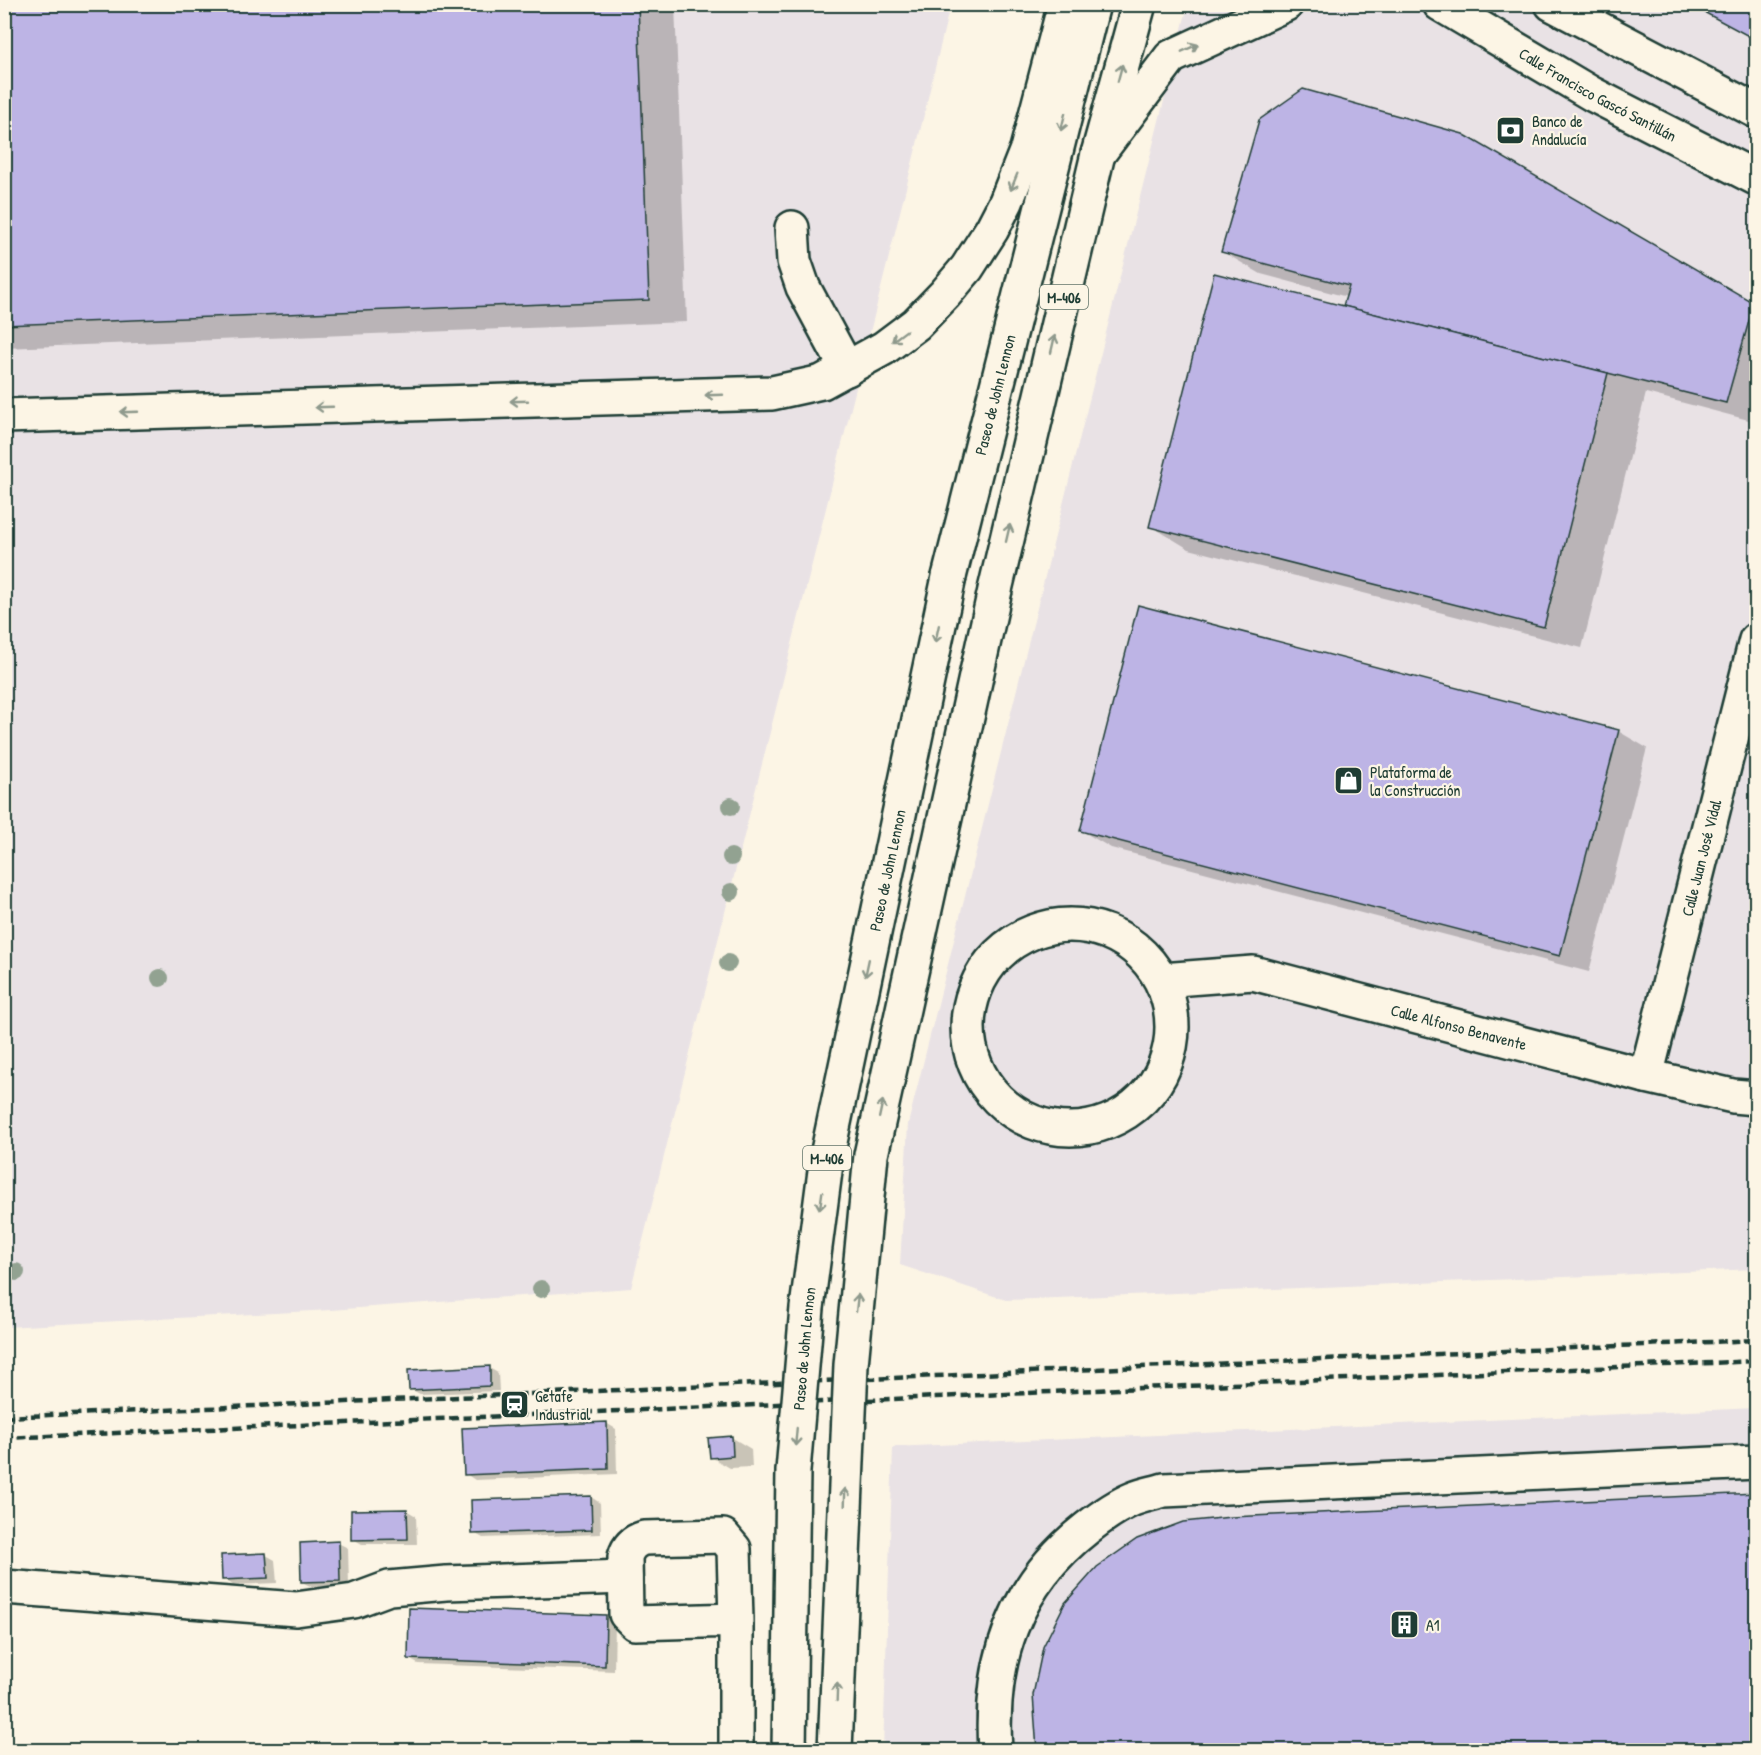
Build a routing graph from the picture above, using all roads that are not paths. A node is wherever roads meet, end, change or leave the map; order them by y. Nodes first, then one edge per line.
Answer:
1 (1065, 4) edge
2 (1093, 4) edge
3 (1139, 4) edge
4 (1286, 4) edge
5 (1440, 4) edge
6 (1552, 4) edge
7 (1756, 111) edge
8 (1098, 154) junction
9 (1756, 178) edge
10 (792, 228) dead end
11 (847, 369) junction
12 (4, 416) edge
13 (1756, 640) edge
14 (1162, 980) junction
15 (1646, 1077) junction
16 (1756, 1098) edge
17 (1756, 1462) edge
18 (625, 1577) junction
19 (4, 1587) edge
20 (736, 1620) junction
21 (736, 1750) edge
22 (789, 1750) edge
23 (835, 1750) edge
24 (995, 1750) edge

1 -> 11 main road
2 -> 22 main road, Paseo de John Lennon / M-406, bridge
8 -> 3 main road, M-406
8 -> 4 main road
5 - 9 main road, Calle Francisco Gascó Santillán
6 - 7 main road
23 -> 8 main road, M-406, bridge
10 - 11 main road
11 -> 12 main road
13 - 15 main road, Calle Juan José Vidal
14 - 14 main road
14 - 15 main road, Calle Alfonso Benavente
15 - 16 main road, Calle Alfonso Benavente
17 - 24 main road
18 - 19 main road
18 - 20 main road
18 - 20 main road
20 - 21 main road

